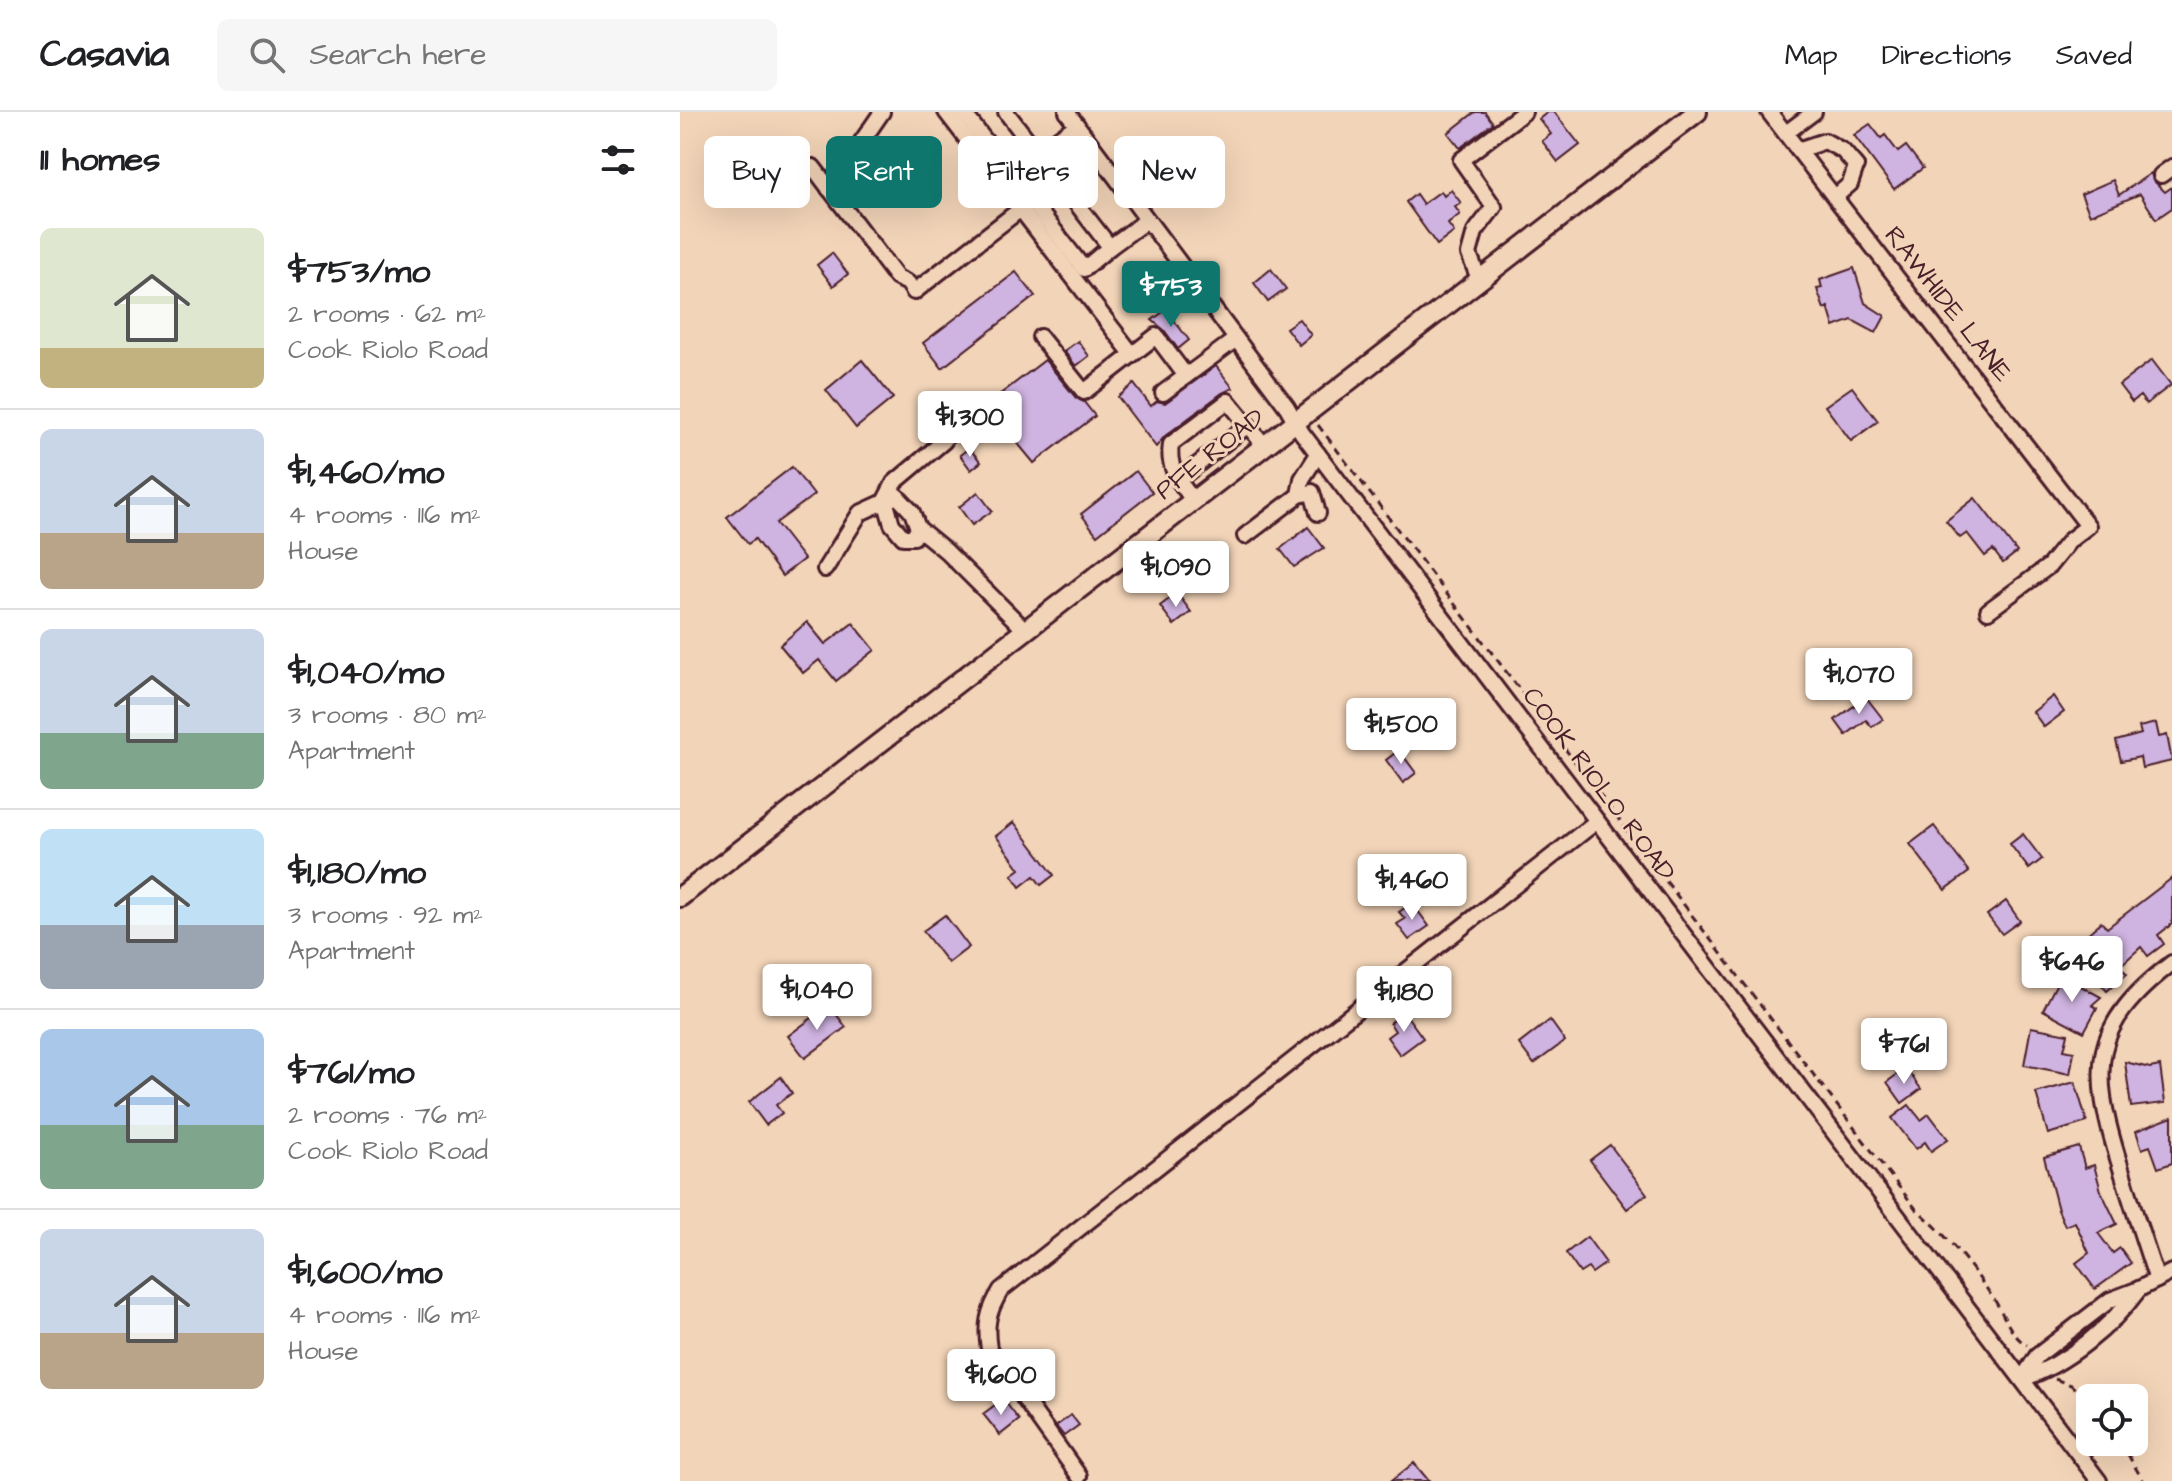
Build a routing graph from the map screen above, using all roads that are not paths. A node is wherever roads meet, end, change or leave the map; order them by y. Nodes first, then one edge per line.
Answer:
1 (882, 112) edge
2 (946, 112) edge
3 (963, 112) edge
4 (1006, 112) edge
5 (1067, 112) edge
6 (1524, 112) edge
7 (1697, 112) edge
8 (1769, 112) edge
9 (1814, 112) edge
10 (1077, 125) junction
11 (1786, 133) junction
12 (865, 136) edge
13 (967, 136) edge
14 (979, 136) edge
15 (1025, 136) edge
16 (1062, 136) edge
17 (1798, 150) junction
18 (813, 167) dead end
19 (826, 185) edge
20 (1835, 197) junction
21 (844, 208) edge
22 (1022, 208) edge
23 (1028, 208) edge
24 (1029, 208) edge
25 (1080, 208) edge
26 (1147, 220) junction
27 (1110, 247) junction
28 (1479, 279) junction
29 (1040, 337) dead end
30 (1236, 339) junction
31 (1132, 354) junction
32 (1186, 376) junction
33 (1163, 393) dead end
34 (1294, 422) junction
35 (1248, 425) junction
36 (944, 441) dead end
37 (1264, 445) junction
38 (1318, 454) junction
39 (1178, 480) junction
40 (1299, 495) junction
41 (885, 500) junction
42 (1193, 500) junction
43 (1318, 513) dead end
44 (918, 528) junction
45 (1245, 536) dead end
46 (825, 569) dead end
47 (1988, 611) dead end
48 (1025, 630) junction
49 (1597, 821) junction
50 (680, 897) edge
51 (2172, 963) edge
52 (2172, 1272) edge
53 (2157, 1280) junction
54 (2139, 1289) junction
55 (2022, 1379) junction
56 (1079, 1476) dead end
57 (2099, 1481) edge

1 - 12 street
2 - 13 street
3 - 14 street
4 - 15 street
5 - 10 street, COOK RIOLO ROAD
6 - 28 street
7 - 28 main road, PFE ROAD
8 - 11 street, RAWHIDE LANE
9 - 11 street
10 - 16 street
10 - 26 street, COOK RIOLO ROAD
11 - 17 street, RAWHIDE LANE
17 - 20 street, RAWHIDE LANE
17 - 20 street
18 - 19 street
20 - 47 street, RAWHIDE LANE
21 - 22 street
23 - 31 street
24 - 27 street
25 - 27 street
26 - 27 street
26 - 30 street, COOK RIOLO ROAD
28 - 34 main road, PFE ROAD
29 - 31 street
30 - 32 street
30 - 34 street, COOK RIOLO ROAD
31 - 32 street
32 - 33 street
34 - 37 main road, PFE ROAD
34 - 38 street, COOK RIOLO ROAD
35 - 37 street
35 - 39 street
35 - 39 street
36 - 41 street
37 - 42 main road, PFE ROAD
38 - 40 street
38 - 49 street, COOK RIOLO ROAD
39 - 42 street
40 - 43 street
40 - 45 street
41 - 44 street
41 - 44 street
41 - 46 street
42 - 48 main road, PFE ROAD
44 - 48 street
48 - 50 main road, PFE ROAD
49 - 55 street, COOK RIOLO ROAD
49 - 56 street
51 - 53 street
52 - 53 street
53 - 54 street
54 - 55 street
54 - 55 street
55 - 57 street, COOK RIOLO ROAD

